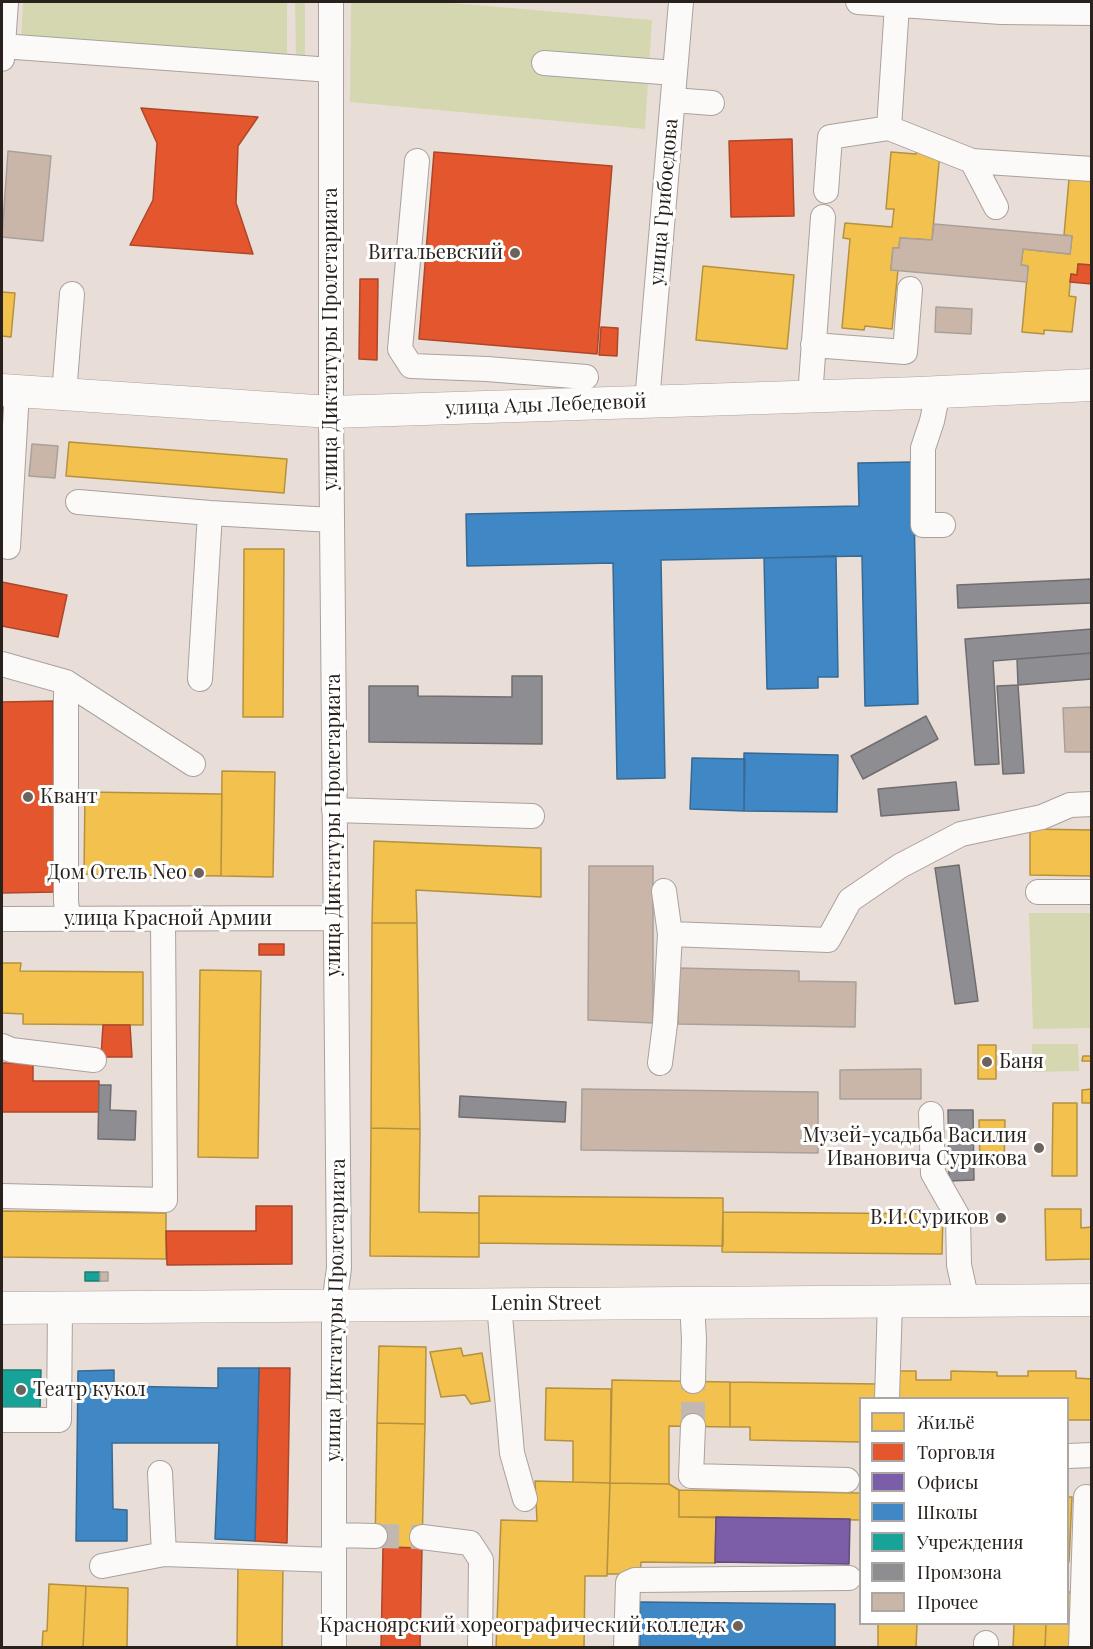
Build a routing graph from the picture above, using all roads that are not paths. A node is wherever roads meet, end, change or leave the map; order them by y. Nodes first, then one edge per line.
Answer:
1 (6, 2) edge
2 (331, 2) edge
3 (681, 2) edge
4 (858, 2) edge
5 (897, 5) junction
6 (1092, 13) edge
7 (2, 53) edge
8 (544, 63) dead end
9 (331, 70) junction
10 (675, 73) junction
11 (673, 99) junction
12 (712, 103) dead end
13 (890, 128) junction
14 (417, 161) dead end
15 (972, 161) junction
16 (1092, 169) edge
17 (826, 191) dead end
18 (996, 207) dead end
19 (823, 217) dead end
20 (910, 290) dead end
21 (72, 294) dead end
22 (813, 345) junction
23 (487, 369) junction
24 (586, 377) dead end
25 (1092, 385) edge
26 (9, 391) edge
27 (938, 393) junction
28 (64, 394) junction
29 (810, 397) junction
30 (647, 402) junction
31 (483, 407) junction
32 (331, 412) junction
33 (78, 502) dead end
34 (210, 513) junction
35 (332, 520) junction
36 (943, 525) dead end
37 (8, 548) dead end
38 (2, 664) edge
39 (200, 679) dead end
40 (66, 682) junction
41 (193, 765) dead end
42 (1092, 804) edge
43 (334, 810) junction
44 (532, 816) dead end
45 (664, 891) dead end
46 (1038, 892) dead end
47 (1092, 892) edge
48 (335, 918) junction
49 (2, 919) edge
50 (68, 919) junction
51 (163, 919) junction
52 (670, 934) junction
53 (2, 1046) edge
54 (94, 1060) dead end
55 (660, 1063) dead end
56 (932, 1113) dead end
57 (2, 1197) edge
58 (1092, 1300) edge
59 (890, 1301) junction
60 (967, 1301) junction
61 (692, 1303) junction
62 (499, 1304) junction
63 (334, 1305) junction
64 (60, 1307) junction
65 (2, 1308) edge
66 (693, 1381) tunnel mouth
67 (887, 1397) edge
68 (2, 1420) edge
69 (693, 1426) tunnel mouth
70 (1092, 1455) edge
71 (1069, 1456) edge
72 (160, 1473) dead end
73 (847, 1480) dead end
74 (1086, 1497) dead end
75 (525, 1499) dead end
76 (335, 1535) junction
77 (375, 1536) tunnel mouth
78 (422, 1538) tunnel mouth
79 (164, 1554) junction
80 (334, 1560) junction
81 (102, 1566) dead end
82 (849, 1578) dead end
83 (334, 1647) edge
84 (480, 1647) edge
85 (626, 1647) edge
86 (1082, 1647) edge

1 - 7 street
2 - 9 street, улица Диктатуры Пролетариата
3 - 10 street, улица Грибоедова
4 - 5 street
5 - 6 street
5 - 13 street
7 - 9 street
8 - 10 street
9 - 32 street, улица Диктатуры Пролетариата
10 - 11 street, улица Грибоедова
11 - 12 street
11 - 30 street, улица Грибоедова
13 - 15 street
13 - 17 street
14 - 23 street
15 - 16 street
15 - 18 street
19 - 22 street
20 - 22 street
21 - 28 street
22 - 29 street
23 - 24 street
23 - 31 street
25 - 27 main road, улица Ады Лебедевой
26 - 28 main road, улица Ады Лебедевой
26 - 37 street
27 - 29 main road, улица Ады Лебедевой
27 - 36 street
28 - 32 main road, улица Ады Лебедевой
29 - 30 main road, улица Ады Лебедевой
30 - 31 main road, улица Ады Лебедевой
31 - 32 main road, улица Ады Лебедевой
32 - 35 street, улица Диктатуры Пролетариата
33 - 34 street
34 - 35 street
34 - 39 street
35 - 43 street, улица Диктатуры Пролетариата
38 - 40 street
40 - 41 street
40 - 50 street
42 - 52 street
43 - 44 street
43 - 48 street, улица Диктатуры Пролетариата
45 - 52 street
46 - 47 street
48 - 51 street, улица Красной Армии
48 - 63 street, улица Диктатуры Пролетариата
49 - 50 street, улица Красной Армии
50 - 51 street, улица Красной Армии
51 - 57 street
52 - 55 street
53 - 54 street
56 - 60 street
58 - 60 main road, Lenin Street
59 - 60 main road, Lenin Street
59 - 61 main road, Lenin Street
59 - 67 street
61 - 62 main road, Lenin Street
61 - 66 street
62 - 63 main road, Lenin Street
62 - 75 street
63 - 64 main road, Lenin Street
63 - 76 street, улица Диктатуры Пролетариата
64 - 65 main road, Lenin Street
64 - 68 street
69 - 73 street
70 - 71 street
72 - 79 street
74 - 86 street
76 - 77 street
76 - 80 street, улица Диктатуры Пролетариата
78 - 84 street
79 - 80 street
79 - 81 street
80 - 83 street, улица Диктатуры Пролетариата
82 - 85 street

